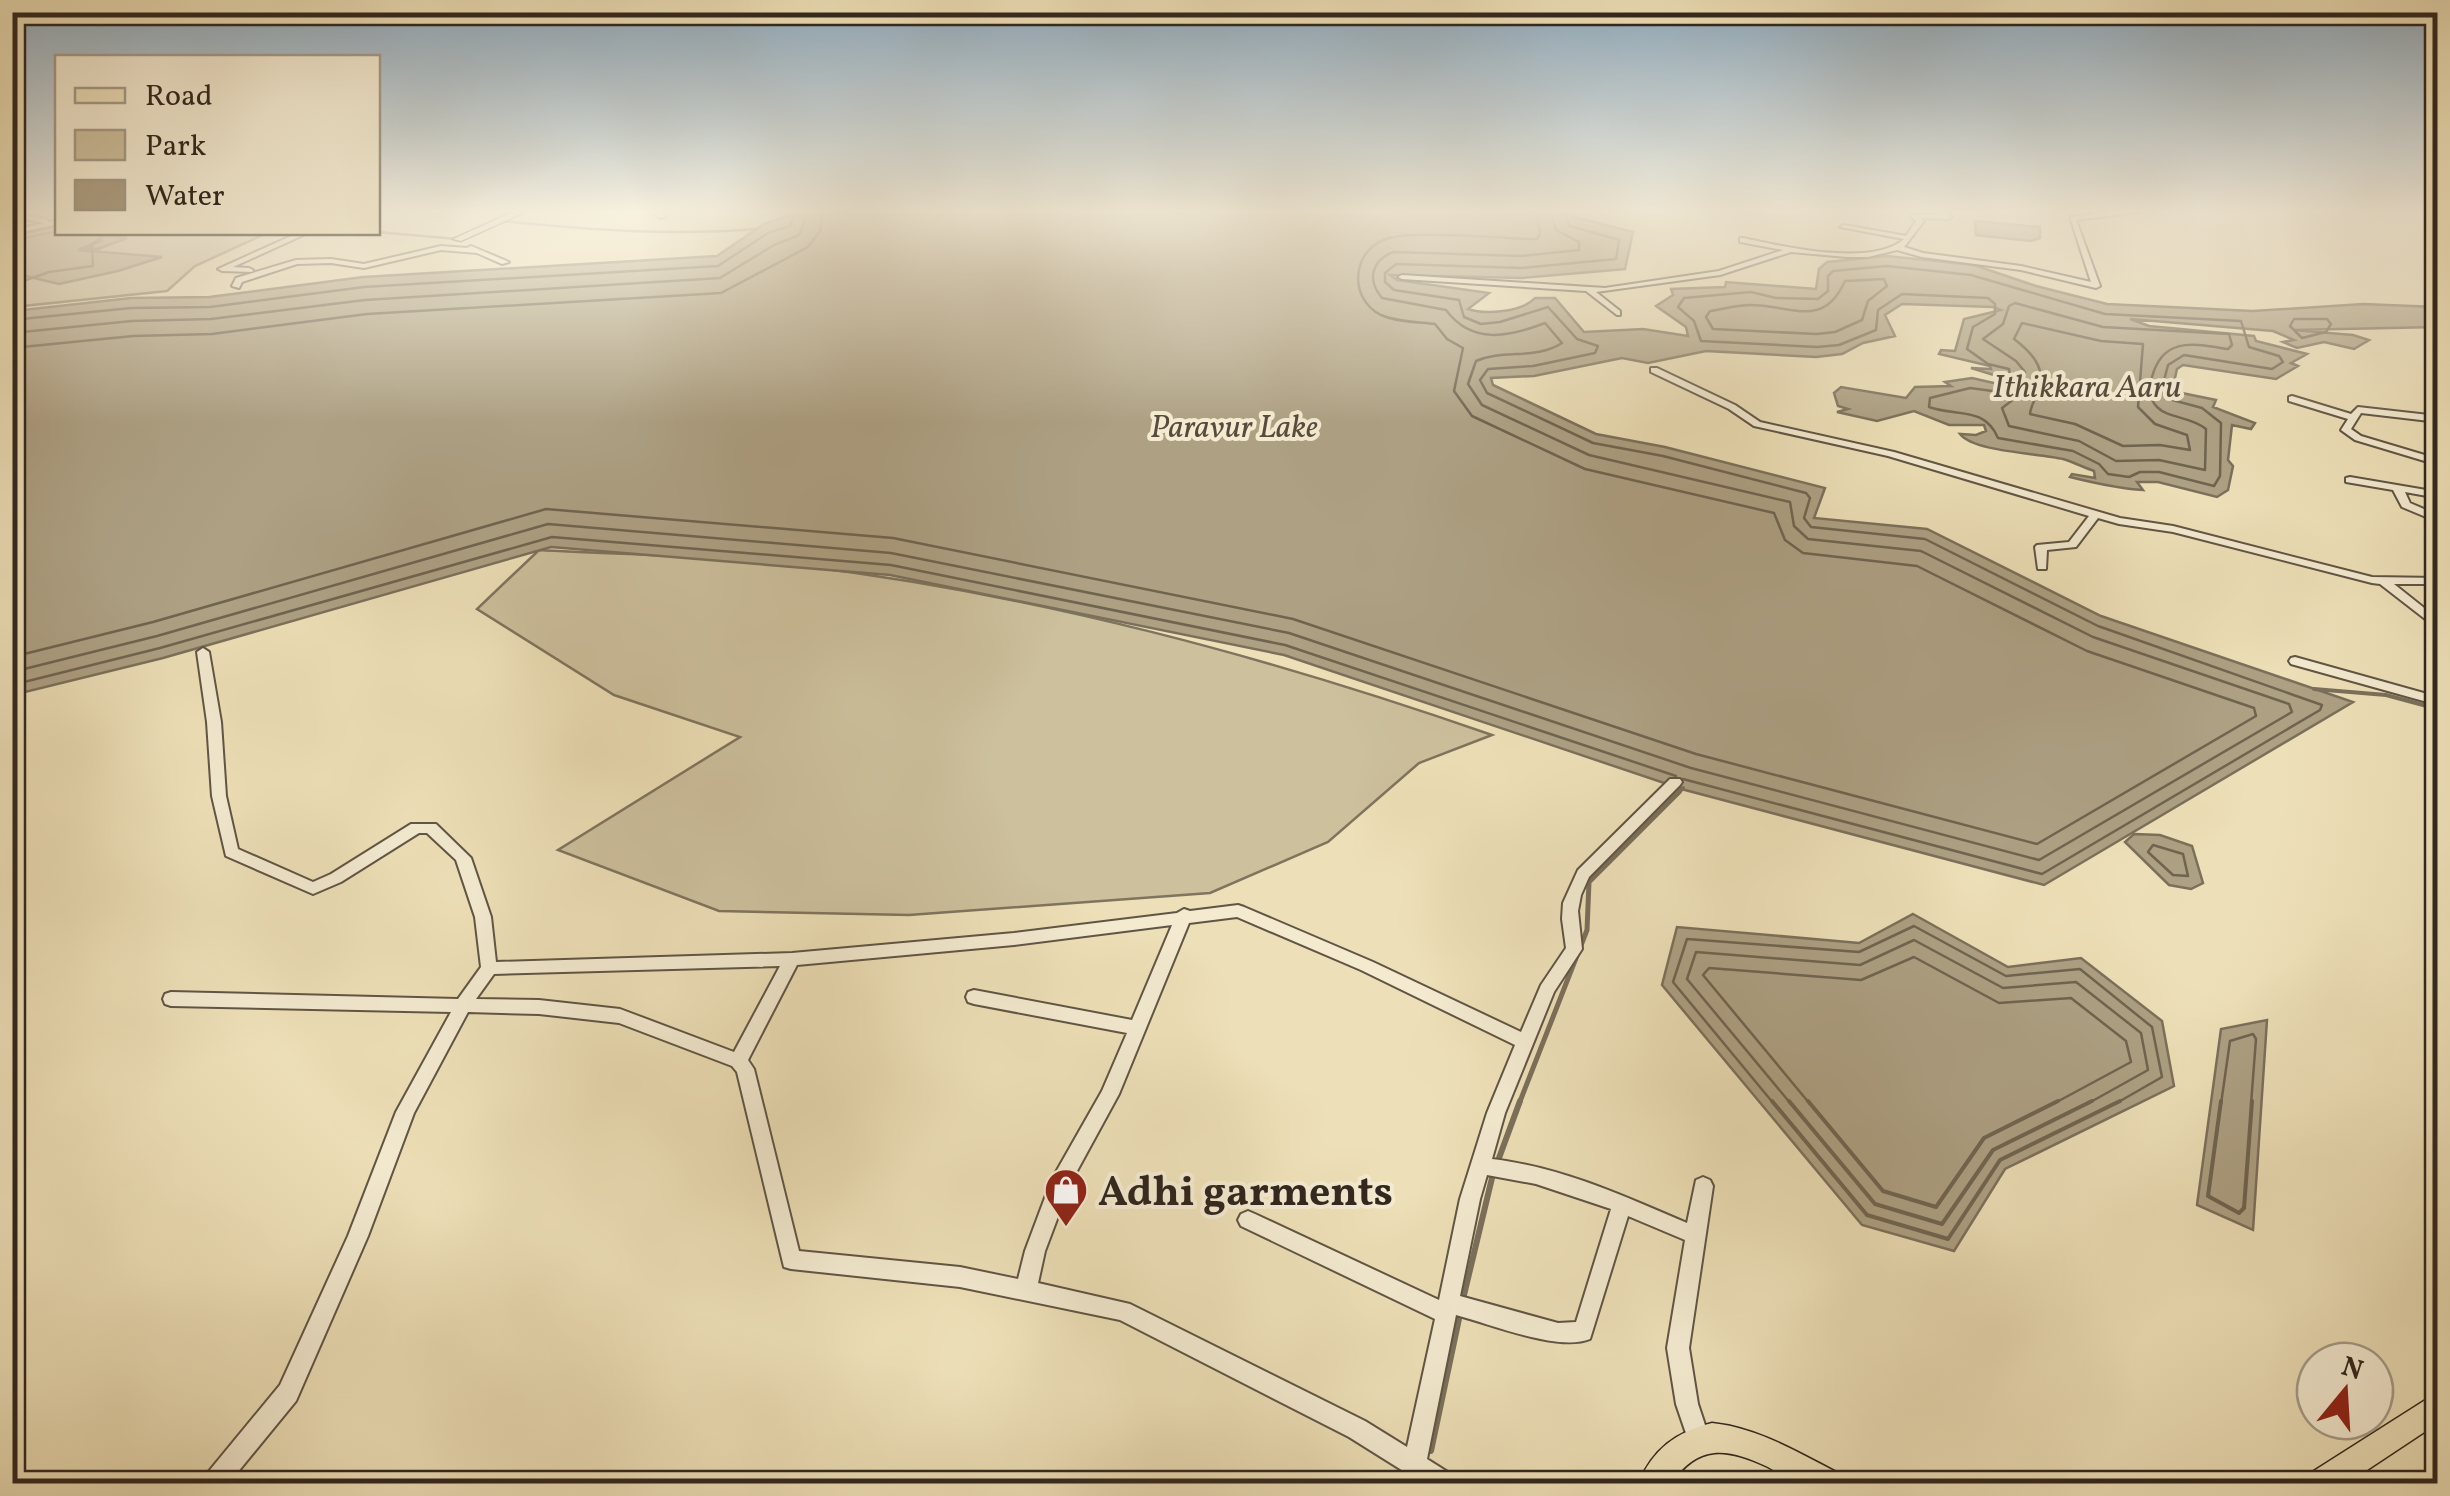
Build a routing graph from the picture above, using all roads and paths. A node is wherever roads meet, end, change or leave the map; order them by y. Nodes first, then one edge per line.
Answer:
1 (238, 282) edge
2 (1477, 282) edge
3 (1666, 282) edge
4 (236, 286) dead end
5 (1588, 289) junction
6 (1616, 314) dead end
7 (1654, 370) dead end
8 (2292, 399) dead end
9 (2352, 417) junction
10 (2438, 419) edge
11 (2438, 462) edge
12 (2350, 480) dead end
13 (2396, 488) junction
14 (2438, 495) edge
15 (2096, 514) junction
16 (2438, 519) edge
17 (2042, 567) dead end
18 (2438, 581) edge
19 (2385, 582) junction
20 (2438, 625) edge
21 (203, 652) dead end
22 (2295, 661) dead end
23 (2438, 701) edge
24 (1675, 782) dead end
25 (1184, 915) junction
26 (792, 959) junction
27 (489, 968) junction
28 (974, 997) dead end
29 (171, 999) dead end
30 (464, 1003) junction
31 (1138, 1028) junction
32 (1526, 1042) junction
33 (738, 1060) junction
34 (1480, 1166) junction
35 (1703, 1186) dead end
36 (1622, 1205) junction
37 (1248, 1220) dead end
38 (1694, 1235) junction
39 (1026, 1291) junction
40 (1448, 1309) junction
41 (2438, 1406) edge
42 (1698, 1436) junction
43 (1415, 1464) junction
44 (213, 1484) edge
45 (1446, 1484) edge
46 (1654, 1484) edge
47 (1830, 1484) edge
48 (2319, 1484) edge

1 - 4 street
2 - 5 street
3 - 5 street
5 - 6 street
7 - 15 street
8 - 9 street
9 - 10 street
9 - 11 street
12 - 13 street
13 - 14 street
13 - 16 street
15 - 17 street
15 - 19 street
18 - 19 street
19 - 20 street
21 - 27 street
22 - 23 street
24 - 32 street
25 - 26 street
25 - 31 street
25 - 32 street
26 - 27 street
26 - 33 street
27 - 30 street
28 - 31 street
29 - 30 street
30 - 33 street
30 - 44 street
31 - 39 street
32 - 34 street
33 - 39 street
34 - 36 street
34 - 40 street
35 - 38 street
36 - 38 street
36 - 40 street
37 - 40 street
38 - 42 street
39 - 43 street
40 - 43 street
41 - 48 main road
42 - 46 main road
42 - 47 main road
43 - 45 street

